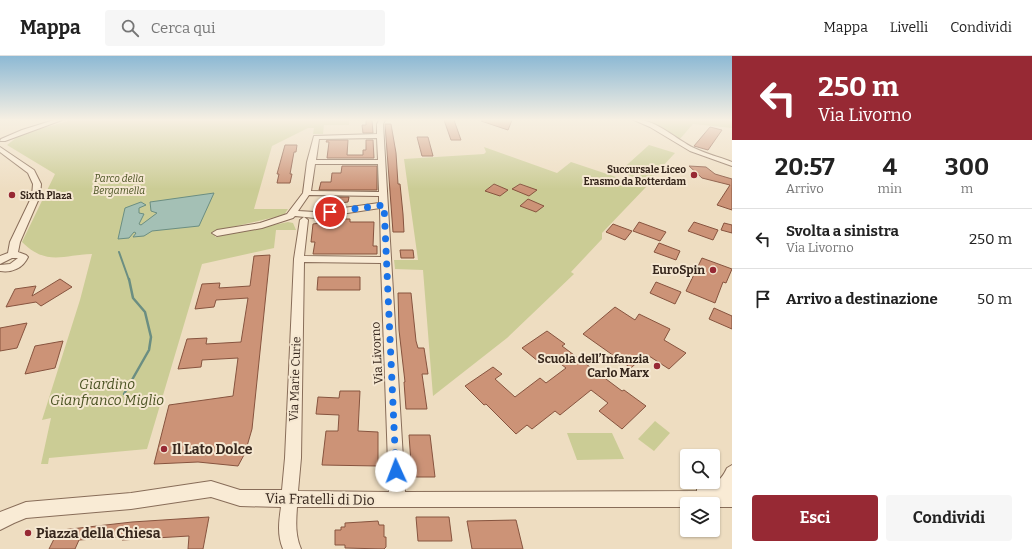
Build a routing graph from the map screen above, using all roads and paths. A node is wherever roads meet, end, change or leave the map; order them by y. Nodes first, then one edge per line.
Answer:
1 (315, 143) edge
2 (381, 143) edge
3 (680, 143) edge
4 (0, 148) edge
5 (311, 162) junction
6 (382, 162) junction
7 (732, 164) edge
8 (307, 193) junction
9 (383, 194) junction
10 (300, 203) junction
11 (384, 205) junction
12 (304, 216) junction
13 (292, 218) junction
14 (217, 233) dead end
15 (302, 233) junction
16 (300, 259) junction
17 (386, 260) junction
18 (1, 268) edge
19 (732, 473) edge
20 (691, 497) edge
21 (290, 498) junction
22 (680, 499) edge
23 (720, 499) edge
24 (732, 499) edge
25 (397, 500) junction
26 (0, 522) edge
27 (292, 549) edge

1 - 5 street
2 - 6 street, Via Livorno
3 - 7 street
4 - 18 street
5 - 6 street
5 - 8 street
6 - 9 street, Via Livorno
8 - 9 street
8 - 10 street
9 - 11 street, Via Livorno
10 - 12 street, Via Marie Curie
10 - 13 street
11 - 12 street
11 - 17 street, Via Livorno
12 - 13 street
12 - 15 street, Via Marie Curie
13 - 14 street
13 - 15 street
15 - 16 street, Via Marie Curie
16 - 17 street
16 - 21 street, Via Marie Curie
17 - 25 street, Via Livorno
19 - 20 street
21 - 25 street, Via Fratelli di Dio
21 - 26 street, Via Fratelli di Dio
21 - 27 street, Via Marie Curie
22 - 25 street, Via Fratelli di Dio
23 - 24 street, Via Fratelli di Dio

